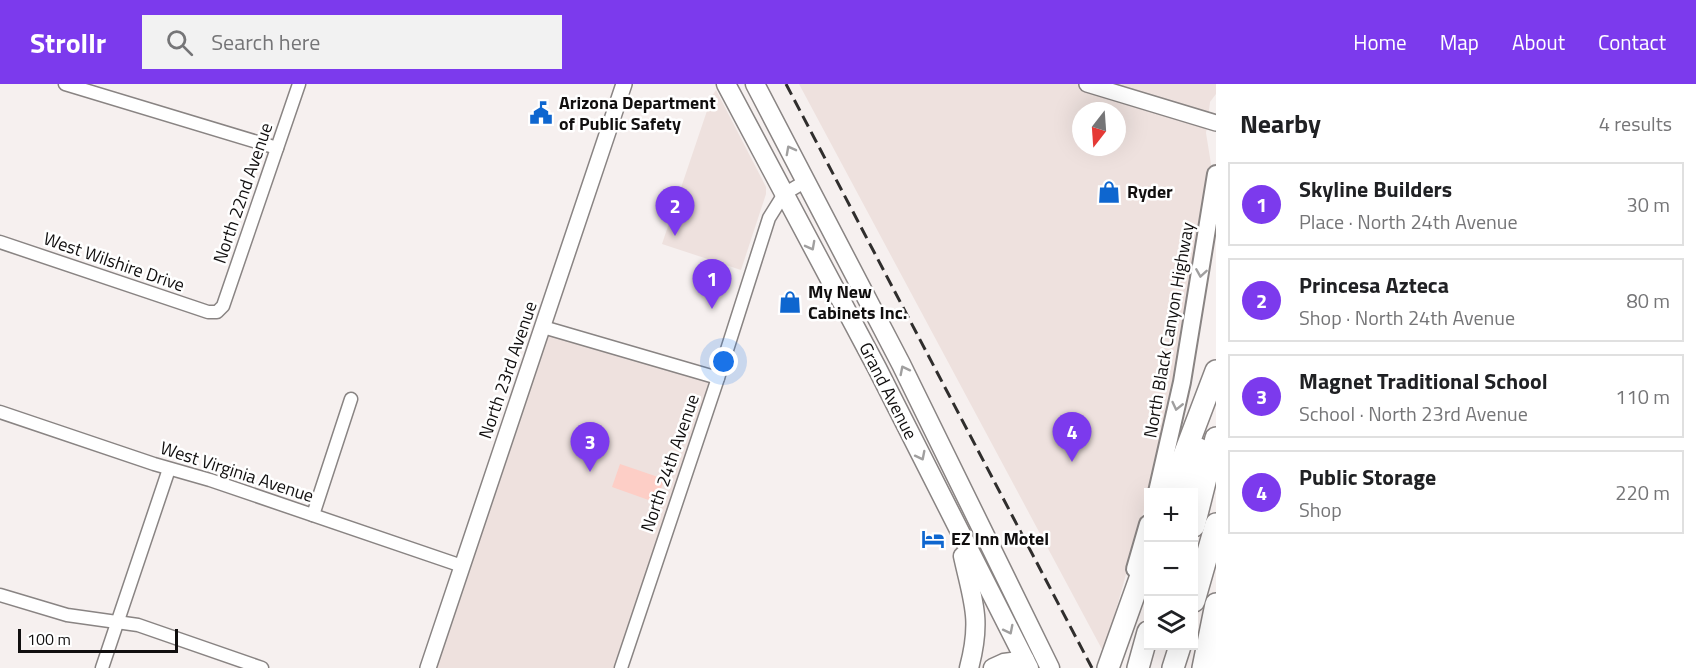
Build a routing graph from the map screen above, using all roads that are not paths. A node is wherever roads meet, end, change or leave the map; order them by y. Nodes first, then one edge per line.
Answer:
1 (65, 84) edge
2 (299, 84) edge
3 (624, 84) edge
4 (726, 84) edge
5 (755, 84) edge
6 (1087, 84) edge
7 (1216, 123) edge
8 (277, 148) junction
9 (1216, 174) edge
10 (806, 181) junction
11 (784, 194) junction
12 (0, 242) edge
13 (217, 312) joint
14 (543, 327) junction
15 (1216, 373) edge
16 (718, 378) junction
17 (351, 399) dead end
18 (0, 412) edge
19 (1216, 438) edge
20 (169, 469) junction
21 (1158, 488) edge
22 (1172, 488) edge
23 (1189, 488) edge
24 (1198, 510) edge
25 (313, 515) junction
26 (1216, 524) edge
27 (957, 527) junction
28 (1144, 541) edge
29 (462, 566) junction
30 (1144, 569) edge
31 (0, 596) edge
32 (1195, 596) edge
33 (1216, 604) edge
34 (117, 622) junction
35 (1144, 648) edge
36 (1157, 650) edge
37 (1178, 650) edge
38 (1216, 660) edge
39 (1027, 664) edge
40 (102, 668) edge
41 (262, 668) edge
42 (428, 668) edge
43 (621, 668) edge
44 (969, 668) edge
45 (993, 668) edge
46 (1050, 668) edge
47 (1107, 668) edge
48 (1138, 668) edge
49 (1152, 668) edge
50 (1173, 668) edge
51 (1203, 668) edge
52 (1214, 668) edge

1 - 8 street
2 - 8 street, North 22nd Avenue
3 - 14 street, North 23rd Avenue
4 - 11 main road, Grand Avenue
10 -> 5 main road, Grand Avenue
6 - 7 street
8 - 13 street, North 22nd Avenue
9 -> 21 main road, North Black Canyon Highway
10 - 11 street, North 24th Avenue
46 -> 10 main road, Grand Avenue
11 - 16 street, North 24th Avenue
11 -> 27 main road, Grand Avenue
12 - 13 street, West Wilshire Drive
14 - 16 street
14 - 29 street, North 23rd Avenue
15 - 22 highway
15 - 23 highway
16 - 43 street, North 24th Avenue
17 - 25 street
18 - 20 street, West Virginia Avenue
19 - 24 highway
20 - 25 street, West Virginia Avenue
20 - 34 street
25 - 29 street, West Virginia Avenue
26 - 32 highway
27 -> 39 main road, Grand Avenue
27 - 44 main road
28 - 47 main road
29 - 42 street, North 23rd Avenue
30 - 47 highway
31 - 34 street
33 - 51 highway
34 - 40 street
34 - 41 street
35 - 48 highway
36 - 49 highway
37 - 50 highway
38 - 52 main road
39 - 45 main road

